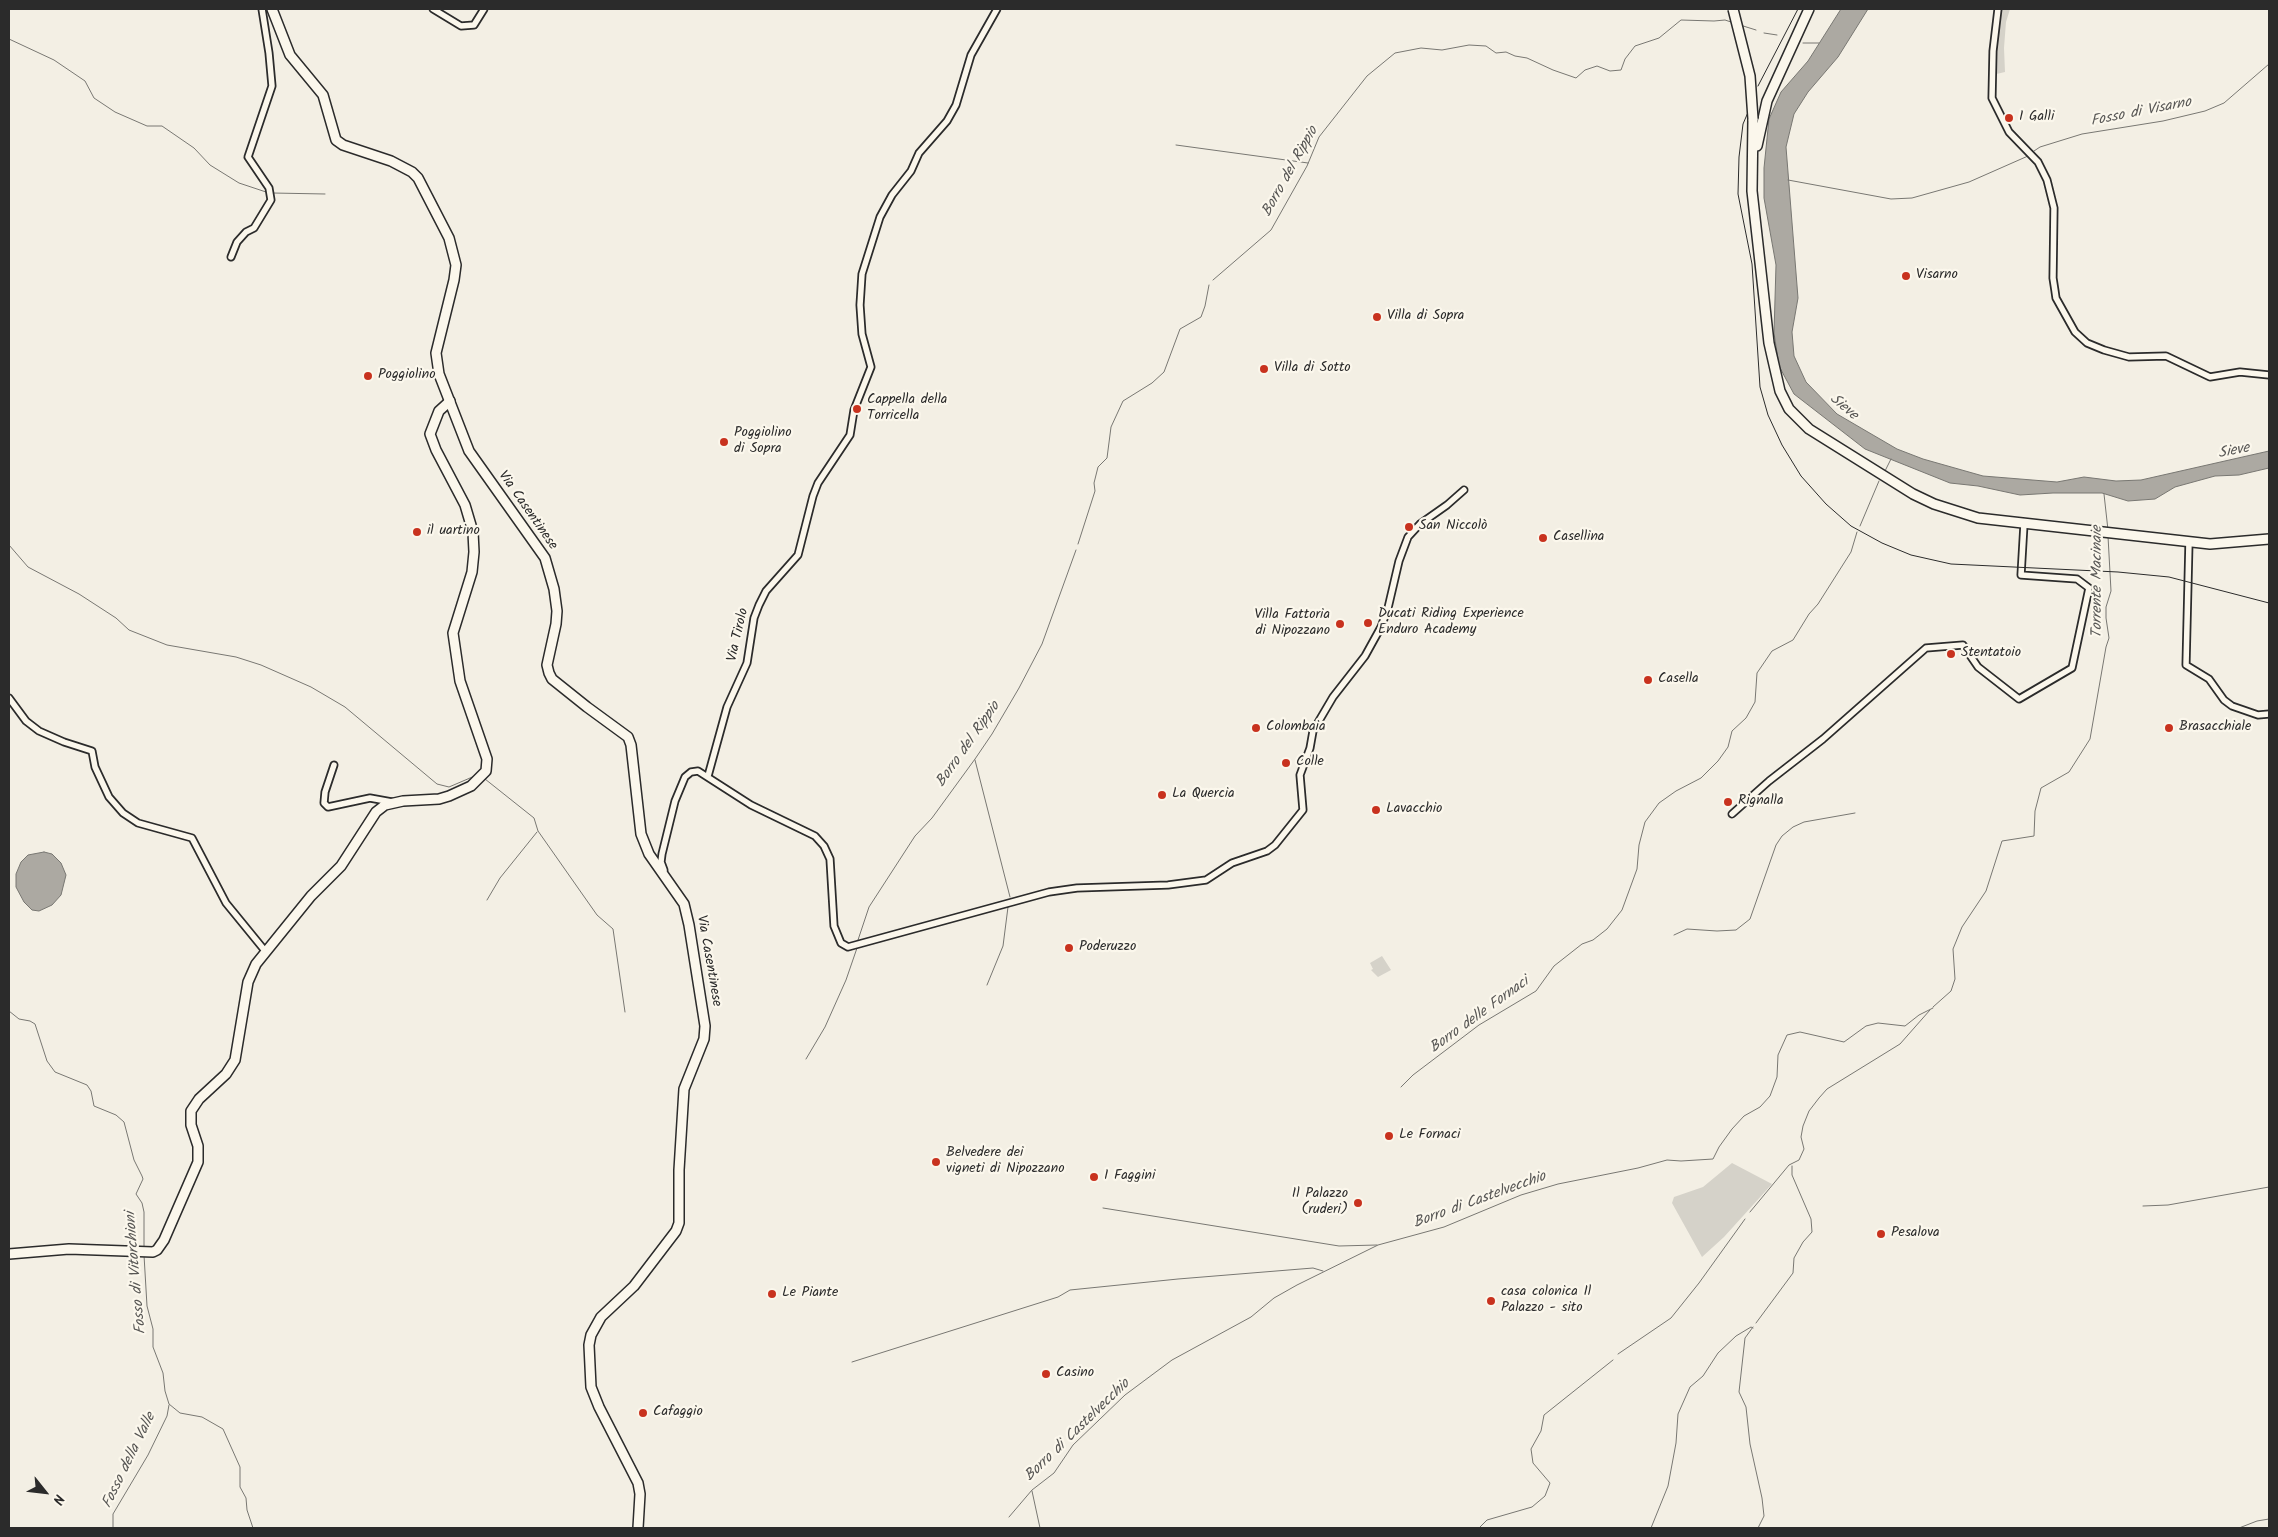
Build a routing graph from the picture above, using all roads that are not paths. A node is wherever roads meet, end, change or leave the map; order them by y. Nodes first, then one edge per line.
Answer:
1 (262, 9) edge
2 (272, 9) edge
3 (433, 9) edge
4 (484, 9) edge
5 (997, 9) edge
6 (1733, 9) edge
7 (1808, 9) edge
8 (1998, 9) edge
9 (1752, 191) junction
10 (231, 257) dead end
11 (2269, 375) edge
12 (450, 401) junction
13 (1464, 490) dead end
14 (2024, 524) junction
15 (2269, 539) edge
16 (2189, 542) junction
17 (9, 698) edge
18 (2269, 714) edge
19 (334, 765) dead end
20 (708, 776) junction
21 (396, 802) junction
22 (1732, 814) dead end
23 (663, 876) junction
24 (266, 952) junction
25 (9, 1254) edge
26 (638, 1528) edge

1 - 10 street
2 - 12 main road, Via Casentinese
3 - 4 street
5 - 20 street, Via Tirolo
6 - 9 main road, bridge
7 - 9 main road
8 - 11 street
9 - 14 main road
12 - 21 main road
12 - 23 main road, Via Casentinese
13 - 20 street
14 - 16 main road
14 - 22 street
15 - 16 main road
16 - 18 street
17 - 24 street
19 - 21 street
20 - 23 street
21 - 24 main road
23 - 26 main road, Via Casentinese
24 - 25 main road

